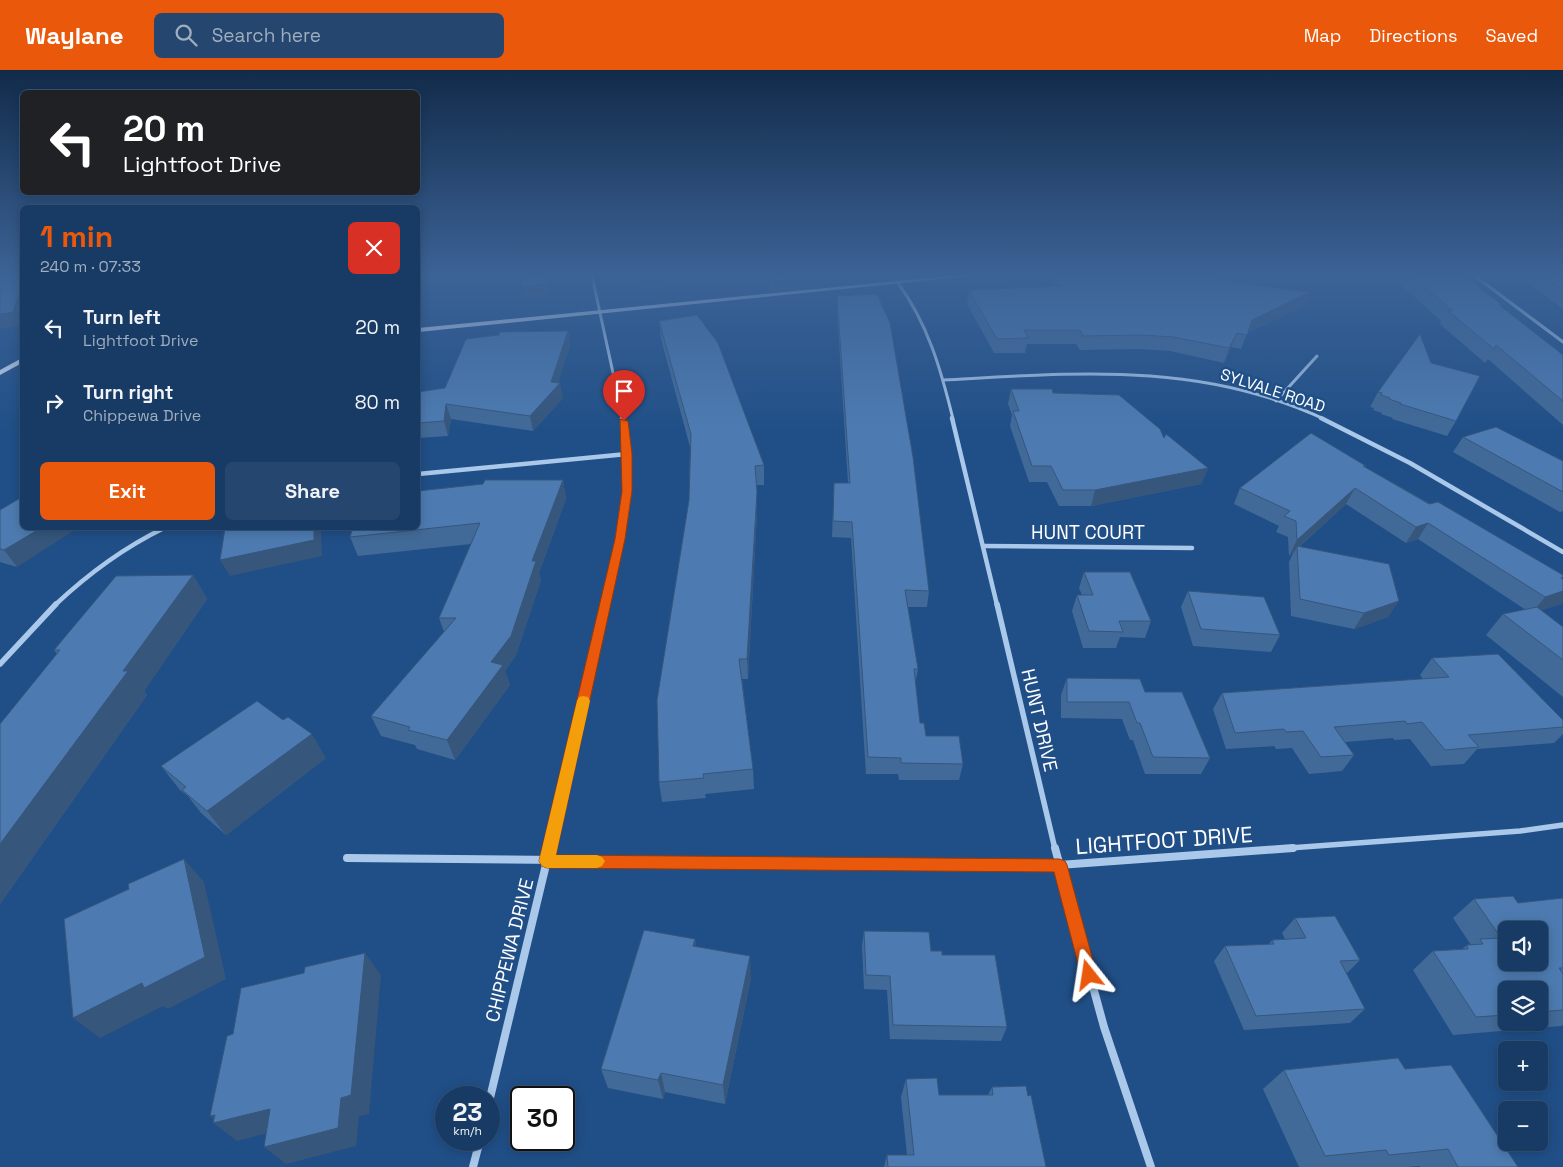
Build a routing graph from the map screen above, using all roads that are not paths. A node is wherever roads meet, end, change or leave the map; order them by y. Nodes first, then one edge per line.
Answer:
1 (446, 327) edge
2 (602, 327) edge
3 (926, 327) edge
4 (1543, 327) edge
5 (420, 330) edge
6 (1563, 342) edge
7 (1317, 356) dead end
8 (20, 363) edge
9 (0, 364) edge
10 (0, 373) edge
11 (943, 380) junction
12 (1276, 401) junction
13 (627, 454) junction
14 (420, 474) edge
15 (161, 530) edge
16 (984, 546) junction
17 (1192, 548) dead end
18 (1563, 552) edge
19 (0, 664) edge
20 (1563, 826) edge
21 (347, 858) dead end
22 (547, 861) junction
23 (1059, 865) junction
24 (493, 1086) edge
25 (477, 1151) edge
26 (473, 1167) edge
27 (1151, 1167) edge

1 - 5 main road
2 - 13 street, CHIPPEWA DRIVE
3 - 11 street, HUNT DRIVE
4 - 6 street
7 - 12 street
8 - 9 main road
8 - 10 main road
11 - 12 street, SYLVALE ROAD
11 - 16 street, HUNT DRIVE
12 - 18 street, SYLVALE ROAD
13 - 14 street
13 - 22 street, CHIPPEWA DRIVE
15 - 19 street
16 - 17 street, HUNT COURT
16 - 23 street, HUNT DRIVE
20 - 23 street, LIGHTFOOT DRIVE
21 - 22 street, LIGHTFOOT DRIVE
22 - 23 street, LIGHTFOOT DRIVE
22 - 24 street, CHIPPEWA DRIVE
23 - 27 street, HUNT DRIVE
25 - 26 street

